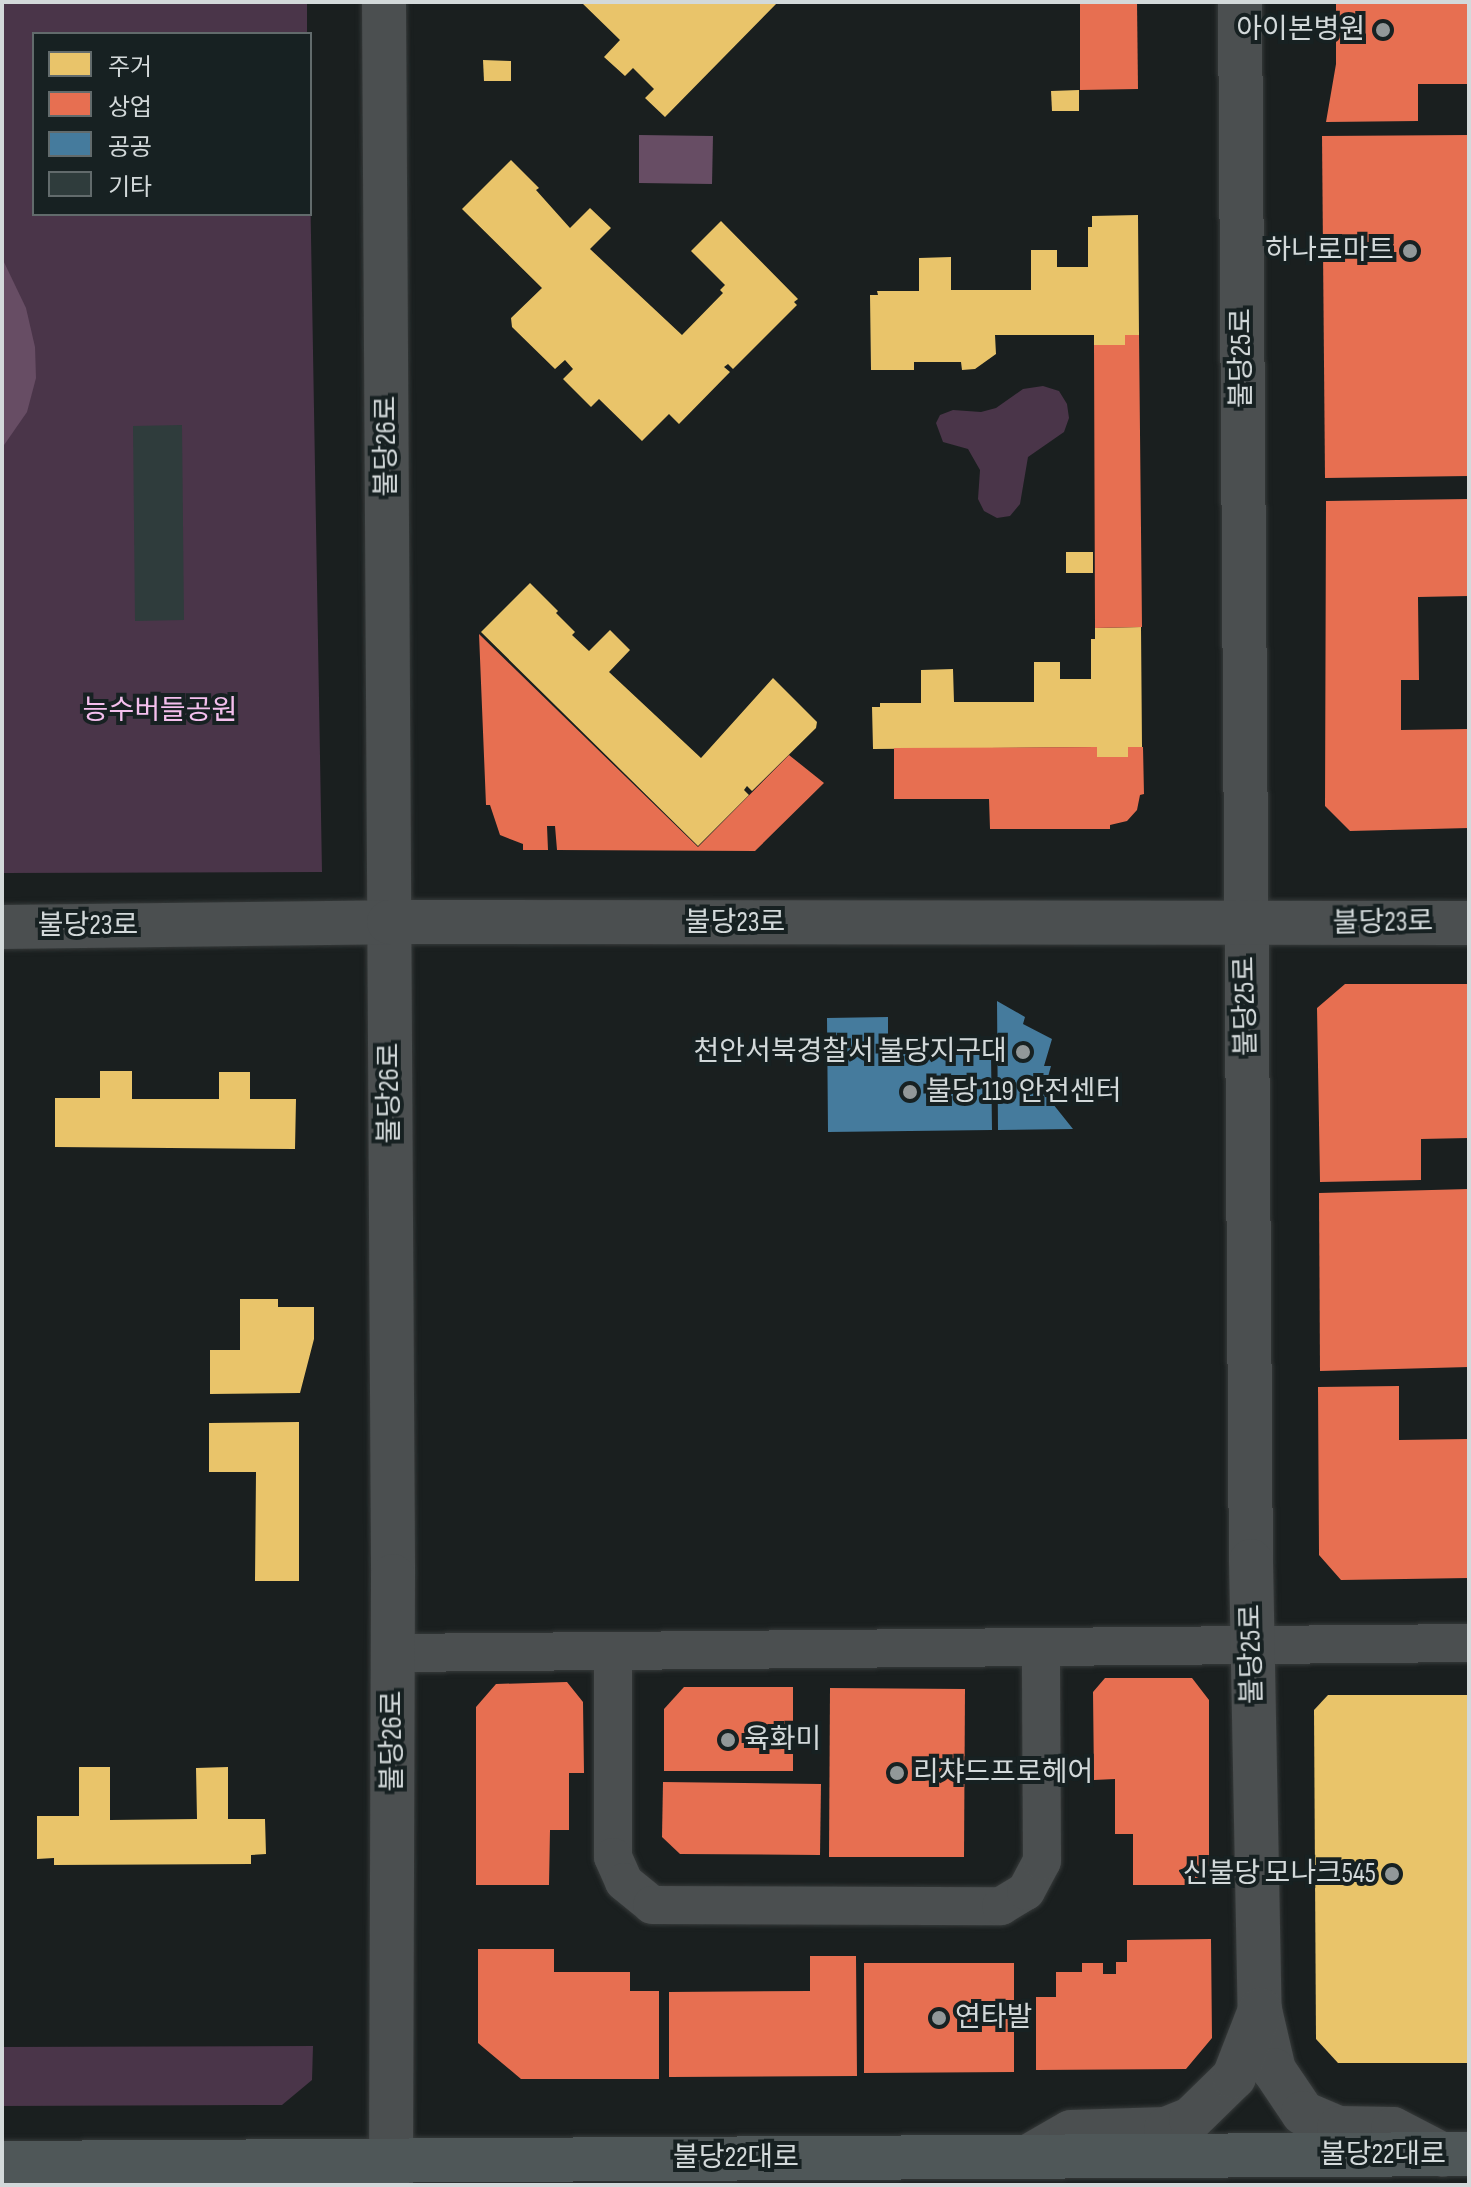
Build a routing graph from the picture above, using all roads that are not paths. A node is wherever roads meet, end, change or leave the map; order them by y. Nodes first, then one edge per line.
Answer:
1 (384, 2) edge
2 (1240, 2) edge
3 (389, 922) junction
4 (1469, 923) edge
5 (1245, 925) junction
6 (2, 927) edge
7 (1469, 1643) edge
8 (1252, 1647) junction
9 (1041, 1648) junction
10 (613, 1651) junction
11 (392, 1653) junction
12 (1260, 2010) junction
13 (1456, 2154) edge
14 (1029, 2156) junction
15 (2, 2163) edge
16 (391, 2173) edge

1 - 3 street, 불당26로
2 - 5 street, 불당25로
3 - 5 street, 불당23로
3 - 6 street, 불당23로
3 - 11 street, 불당26로
4 - 5 street, 불당23로
5 - 8 street, 불당25로
7 - 8 street
8 - 9 street
8 - 12 street, 불당25로
9 - 10 street
9 - 10 street
10 - 11 street
11 - 16 street, 불당26로
12 - 13 street
12 - 14 street
13 - 14 main road, 불당22대로
14 - 16 main road, 불당22대로
15 - 16 main road, 불당22대로

